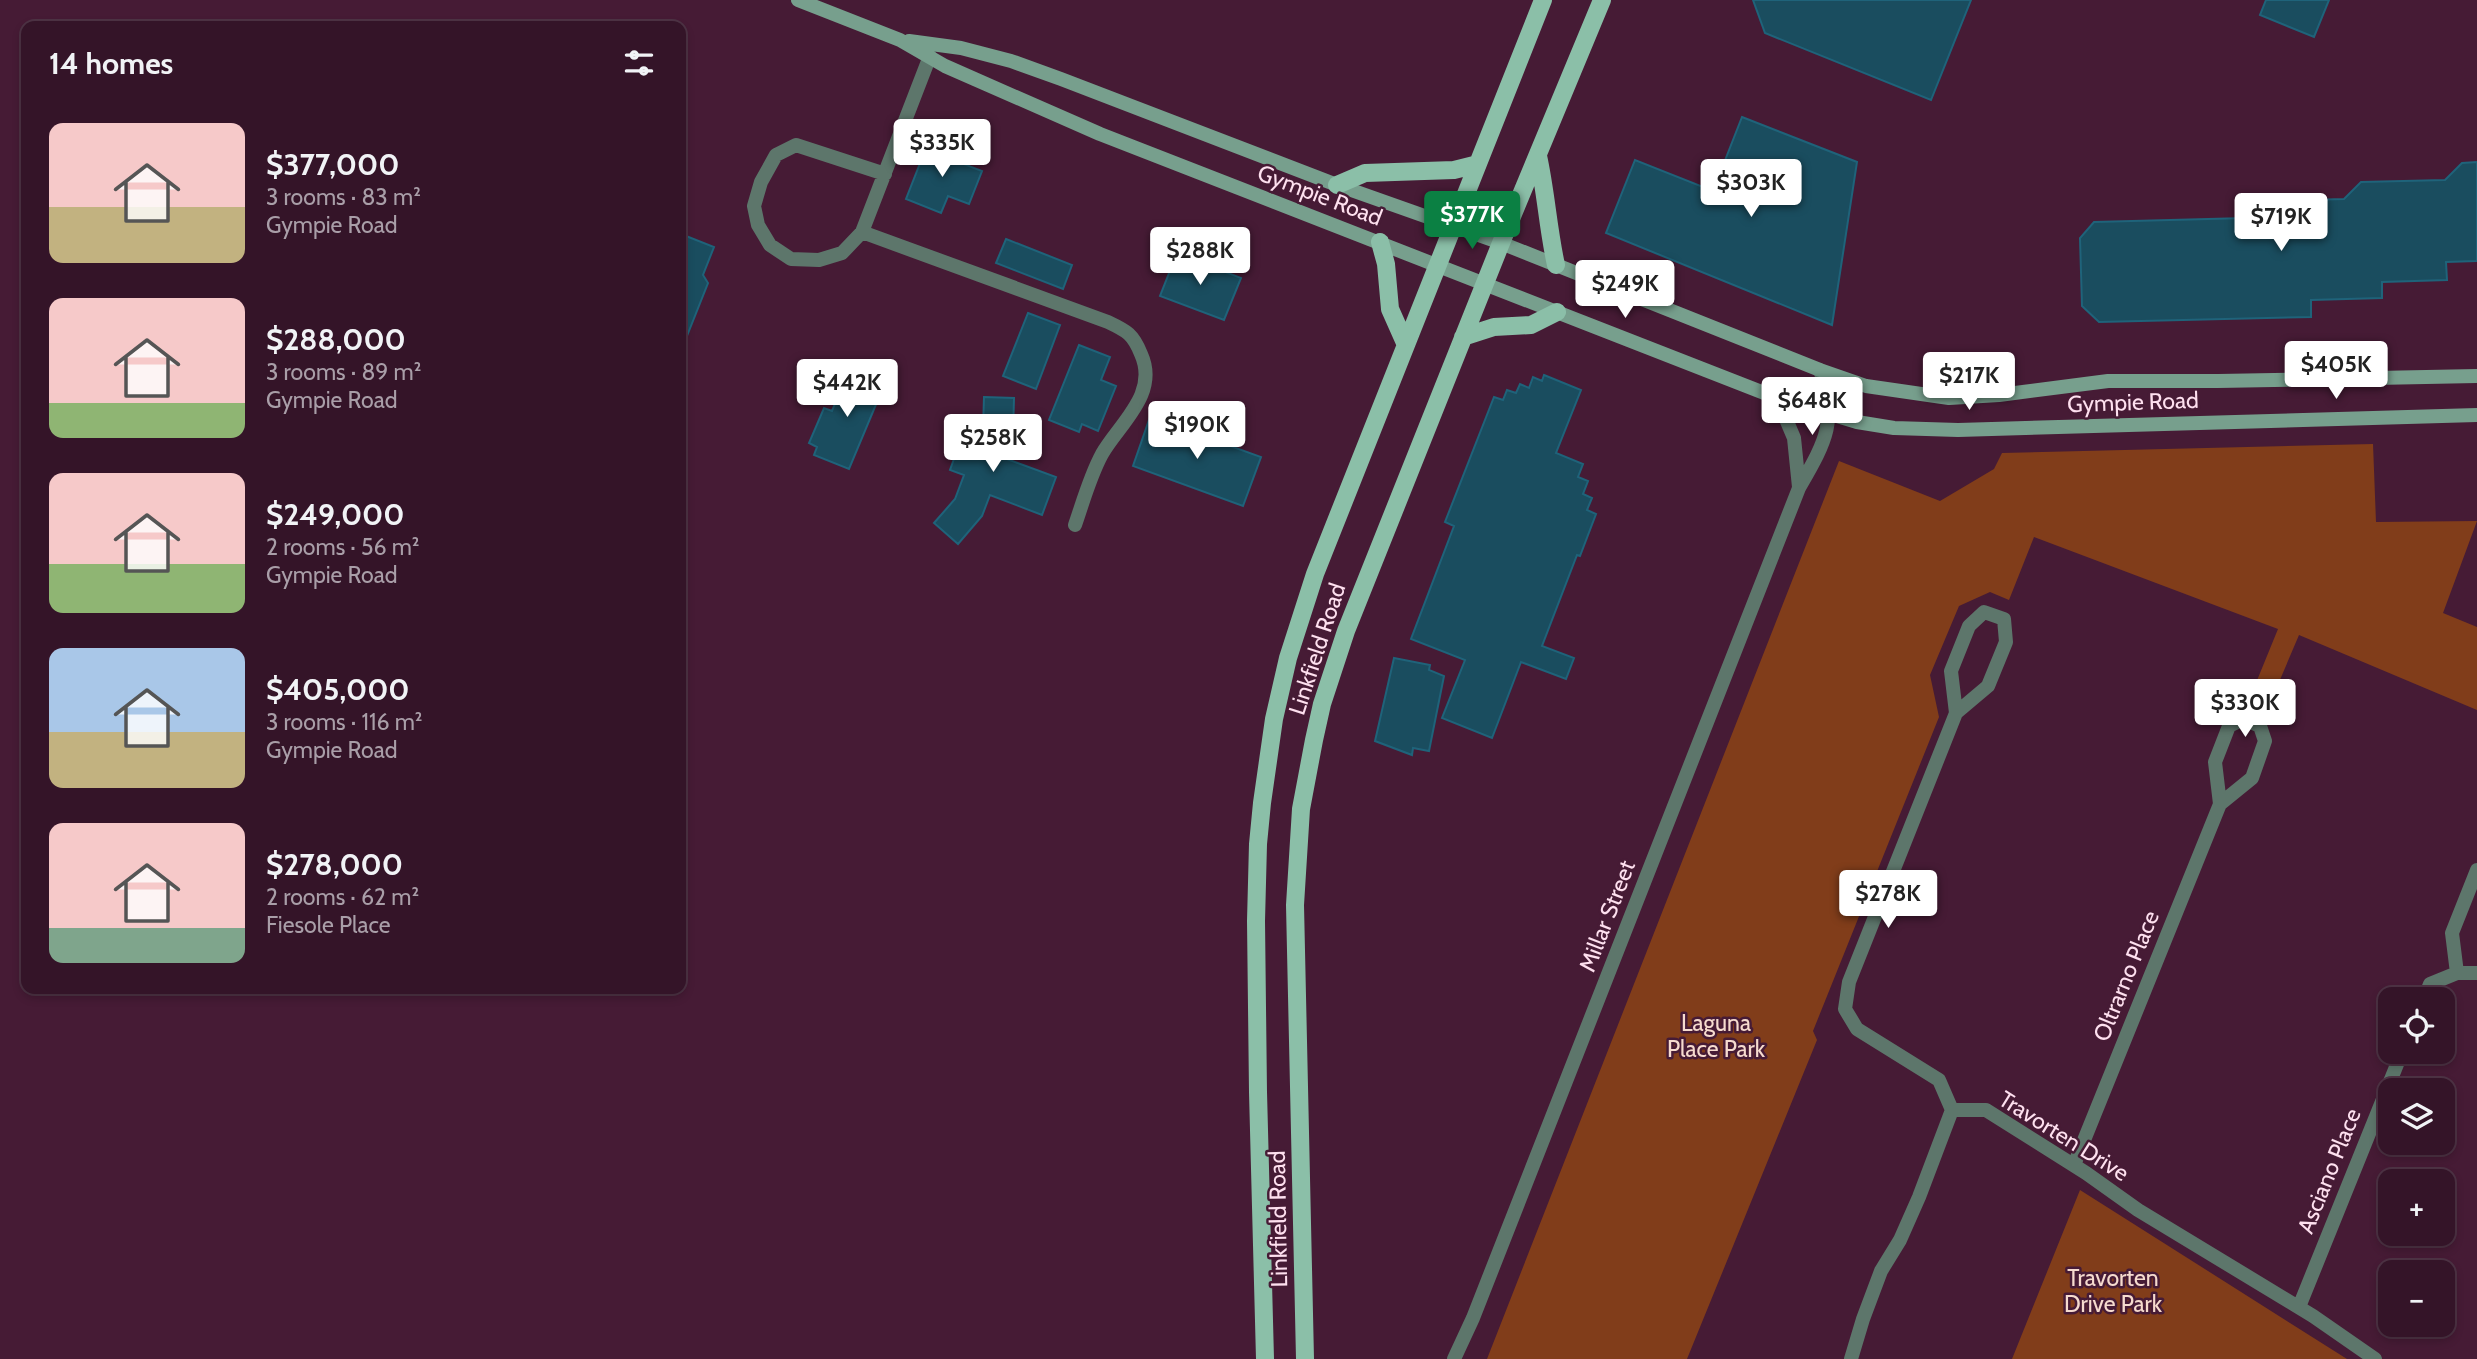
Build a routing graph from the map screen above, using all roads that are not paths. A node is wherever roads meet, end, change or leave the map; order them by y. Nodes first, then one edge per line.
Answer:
1 (798, 0) edge
2 (1543, 0) edge
3 (1602, 0) edge
4 (900, 40) junction
5 (930, 56) junction
6 (1538, 156) junction
7 (1478, 164) junction
8 (885, 174) junction
9 (1337, 185) junction
10 (1454, 226) junction
11 (862, 232) junction
12 (1380, 242) junction
13 (1501, 243) junction
14 (1439, 264) junction
15 (1556, 265) junction
16 (1486, 283) junction
17 (1557, 312) junction
18 (1463, 337) junction
19 (1406, 345) junction
20 (1820, 370) junction
21 (2477, 376) edge
22 (1777, 398) junction
23 (1829, 415) junction
24 (2477, 415) edge
25 (1799, 488) junction
26 (1074, 525) dead end
27 (1956, 713) junction
28 (2220, 804) junction
29 (2477, 870) edge
30 (2456, 973) junction
31 (2477, 973) edge
32 (2429, 987) edge
33 (2397, 1064) edge
34 (1952, 1110) junction
35 (2074, 1165) junction
36 (2299, 1307) junction
37 (1265, 1359) edge
38 (1306, 1359) edge
39 (1454, 1359) edge
40 (1851, 1359) edge
41 (2375, 1359) edge

1 - 4 main road, Gympie Road
2 - 7 main road, Linkfield Road
3 - 6 main road, Linkfield Road
4 - 5 main road, Gympie Road
4 - 9 main road, Gympie Road
5 - 8 street
5 - 12 main road, Gympie Road
6 - 13 main road, Linkfield Road
6 - 15 main road
7 - 9 main road
7 - 10 main road, Linkfield Road
8 - 11 street
8 - 11 street
9 - 10 main road, Gympie Road
10 - 13 main road, Gympie Road
10 - 14 main road, Linkfield Road
11 - 26 street
12 - 14 main road, Gympie Road
12 - 19 main road
13 - 15 main road, Gympie Road
13 - 16 main road, Linkfield Road
14 - 16 main road, Gympie Road
14 - 19 main road, Linkfield Road
15 - 20 main road, Gympie Road
16 - 17 main road, Gympie Road
16 - 18 main road, Linkfield Road
17 - 18 main road
17 - 22 main road, Gympie Road
18 - 38 main road, Linkfield Road
19 - 37 main road, Linkfield Road
20 - 21 main road, Gympie Road
20 - 23 street, Millar Street
22 - 23 main road, Gympie Road
22 - 25 street, Millar Street
23 - 24 main road, Gympie Road
23 - 25 street, Millar Street
25 - 39 street, Millar Street
27 - 27 street
27 - 34 street
28 - 28 street, Oltrarno Place
28 - 35 street, Oltrarno Place
29 - 30 street
30 - 31 street
30 - 32 street
33 - 36 street, Asciano Place
34 - 35 street, Travorten Drive
34 - 40 street
35 - 36 street, Travorten Drive
36 - 41 street, Travorten Drive

